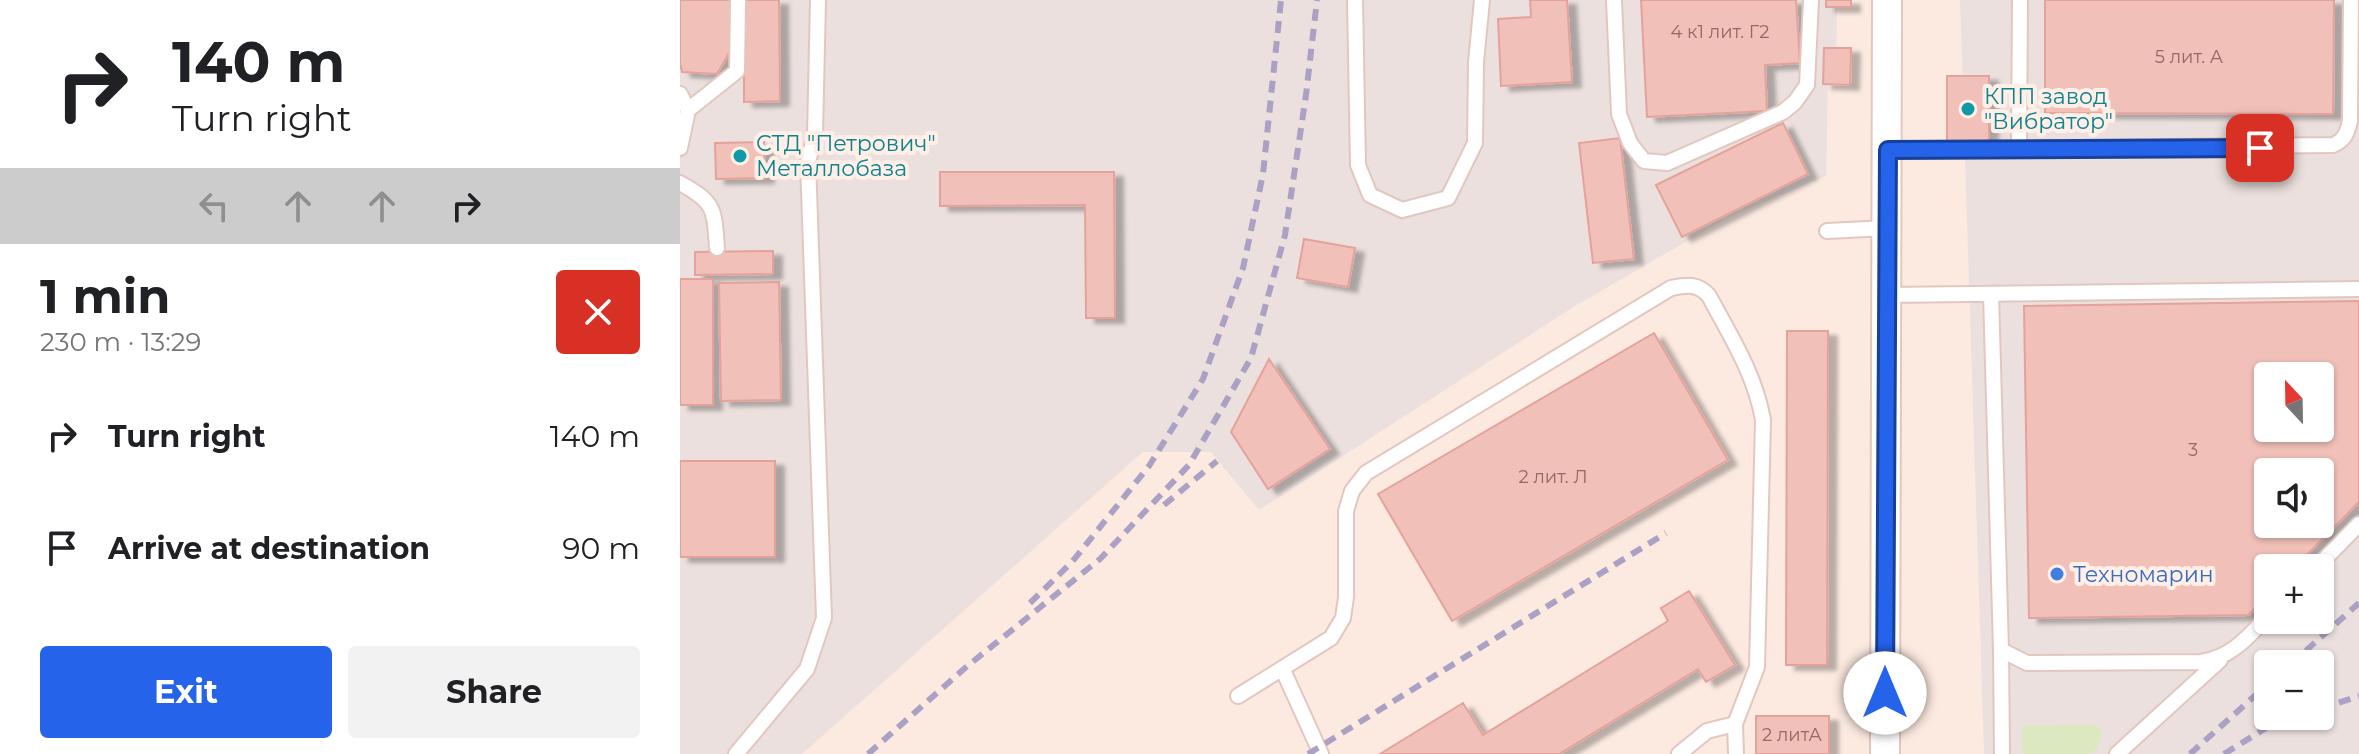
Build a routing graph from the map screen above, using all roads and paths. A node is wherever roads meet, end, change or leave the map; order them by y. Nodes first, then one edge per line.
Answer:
1 (738, 0) edge
2 (818, 0) edge
3 (1355, 0) edge
4 (1482, 0) edge
5 (1614, 0) edge
6 (1811, 0) edge
7 (1887, 0) edge
8 (2020, 0) edge
9 (2351, 0) edge
10 (680, 94) edge
11 (688, 110) junction
12 (680, 148) edge
13 (2019, 149) junction
14 (1888, 150) junction
15 (680, 183) edge
16 (1887, 228) junction
17 (1827, 231) dead end
18 (717, 248) dead end
19 (2359, 289) edge
20 (1991, 294) junction
21 (1887, 295) junction
22 (2359, 524) edge
23 (2330, 554) edge
24 (2254, 630) edge
25 (2001, 650) junction
26 (2224, 656) junction
27 (1283, 670) junction
28 (1238, 696) dead end
29 (1735, 724) junction
30 (736, 754) edge
31 (1321, 754) edge
32 (1679, 754) edge
33 (1736, 754) edge
34 (1885, 754) edge
35 (2002, 754) edge
36 (2117, 754) edge

1 - 11 lane
2 - 30 lane
3 - 4 lane
5 - 6 lane
7 - 14 street
8 - 13 lane
9 - 13 lane
10 - 11 lane
11 - 12 lane
13 - 14 lane
14 - 16 street
15 - 18 lane
16 - 17 lane
16 - 21 street
19 - 20 lane
20 - 21 lane
20 - 25 lane
21 - 34 street
22 - 23 lane
24 - 26 lane
25 - 26 lane
25 - 35 lane
26 - 36 lane
27 - 28 lane
27 - 29 lane
27 - 31 lane
29 - 32 lane
29 - 33 lane

